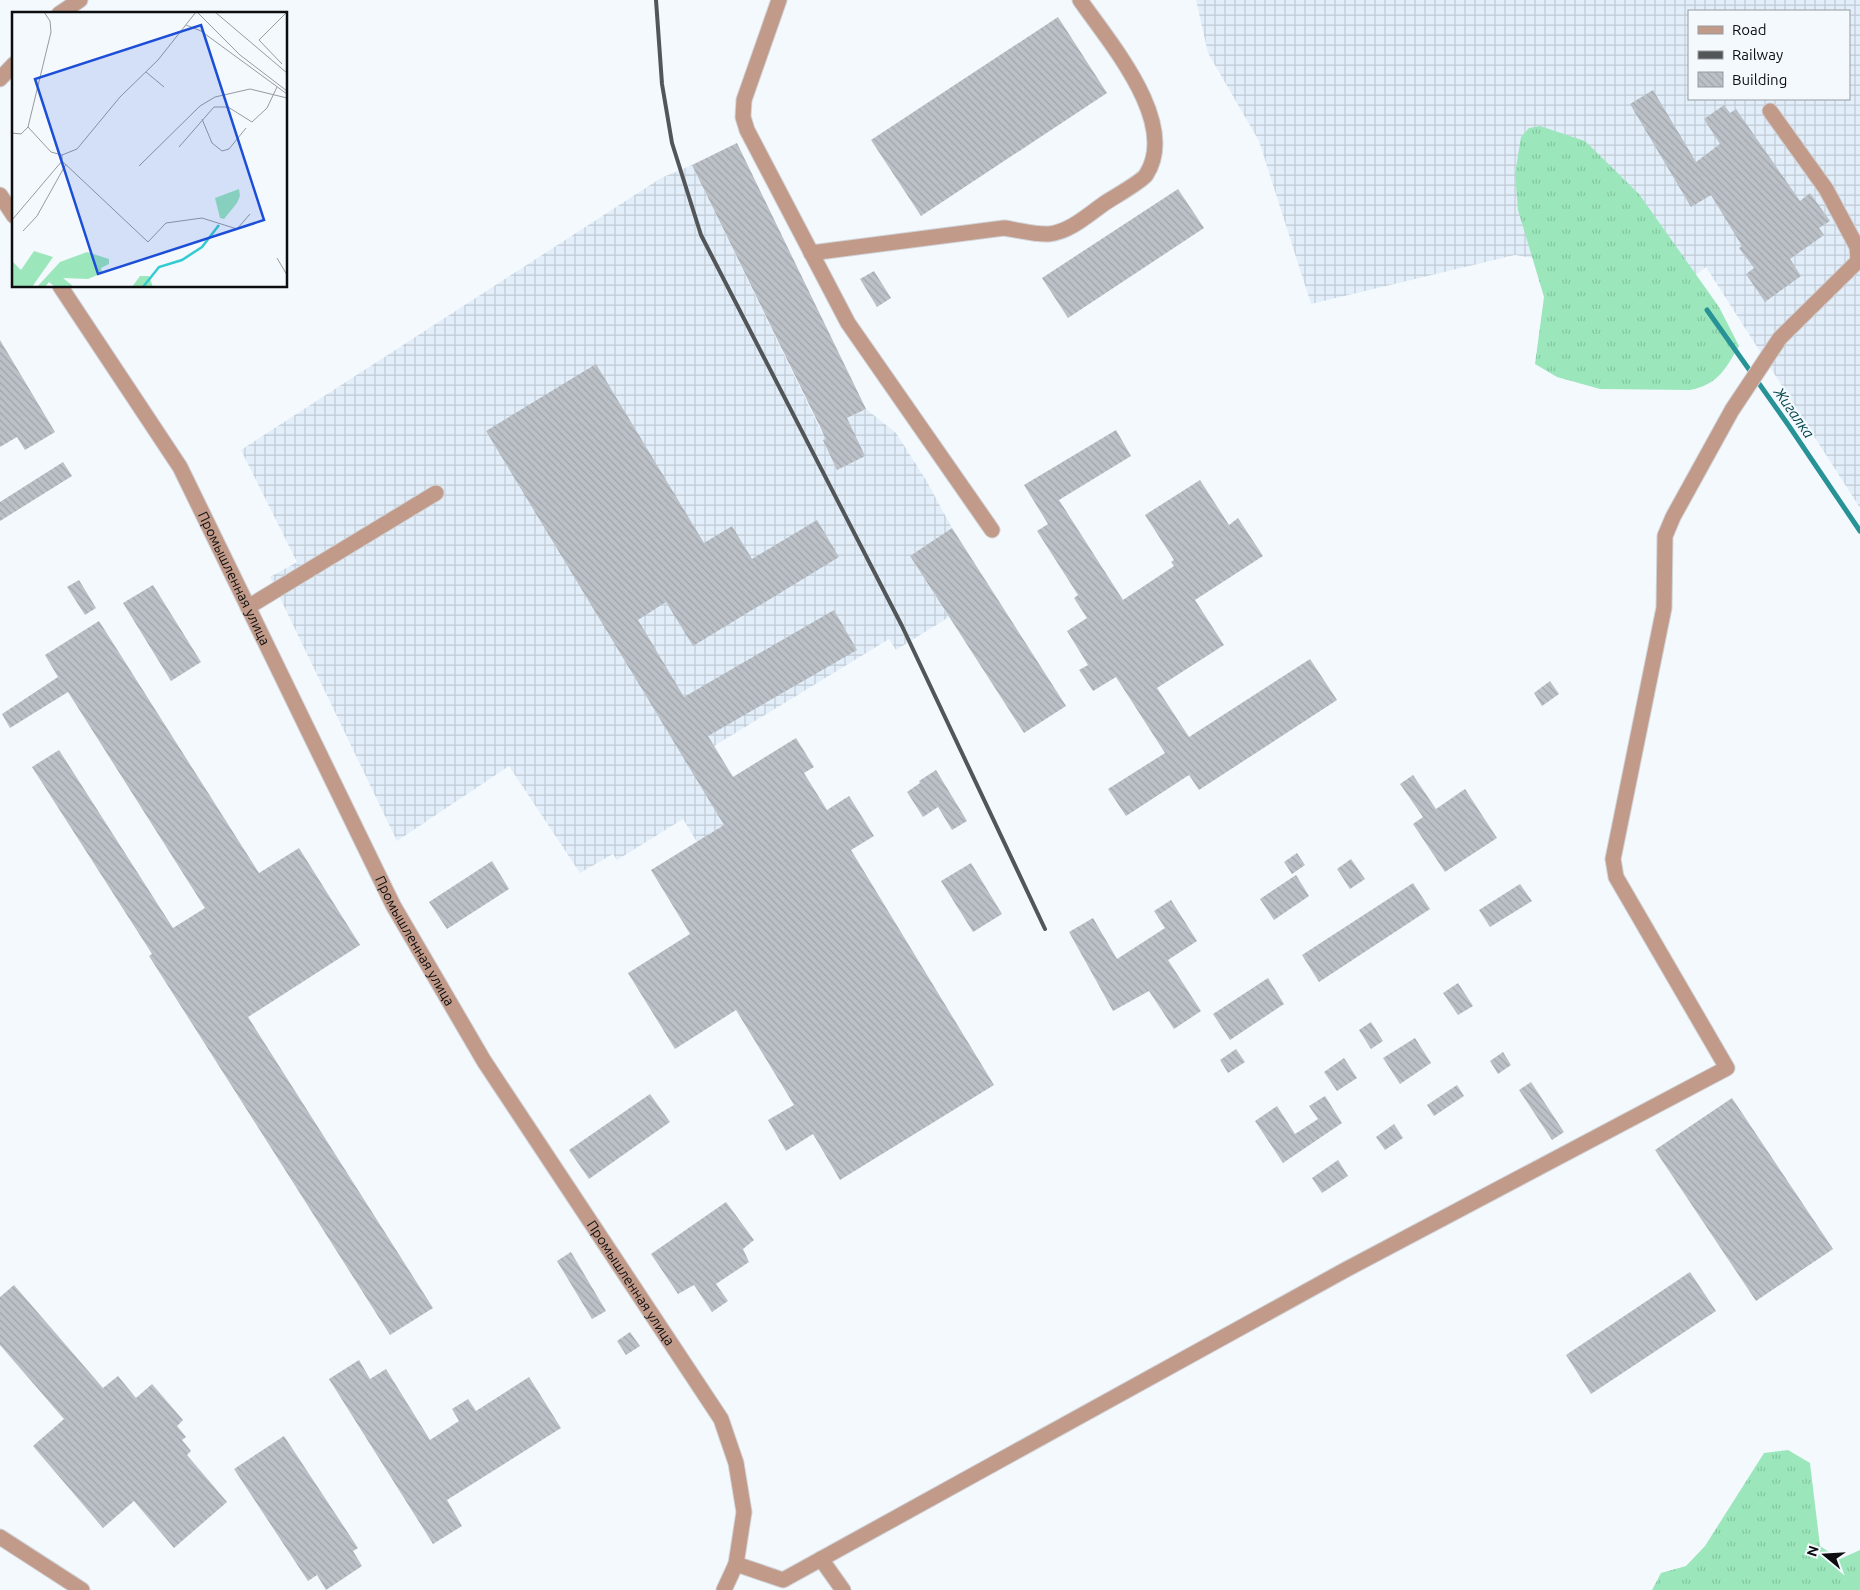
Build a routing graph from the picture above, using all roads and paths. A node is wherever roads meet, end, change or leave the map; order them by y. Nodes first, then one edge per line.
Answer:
1 (80, 0) edge
2 (778, 0) edge
3 (1080, 0) edge
4 (62, 12) edge
5 (12, 66) edge
6 (0, 79) edge
7 (1770, 111) dead end
8 (0, 195) edge
9 (12, 213) edge
10 (812, 253) junction
11 (61, 288) edge
12 (436, 493) dead end
13 (992, 530) dead end
14 (248, 607) junction
15 (0, 1537) edge
16 (821, 1559) junction
17 (736, 1564) junction
18 (786, 1585) edge
19 (82, 1590) edge
20 (724, 1590) edge
21 (843, 1590) edge

1 - 4 street
2 - 10 street
3 - 10 street
5 - 6 street
7 - 16 street
8 - 9 street
10 - 13 street
11 - 14 street, Промышленная улица
12 - 14 street
14 - 17 street, Промышленная улица
15 - 19 street
16 - 18 street
16 - 21 street
17 - 18 street
17 - 20 street, Промышленная улица

